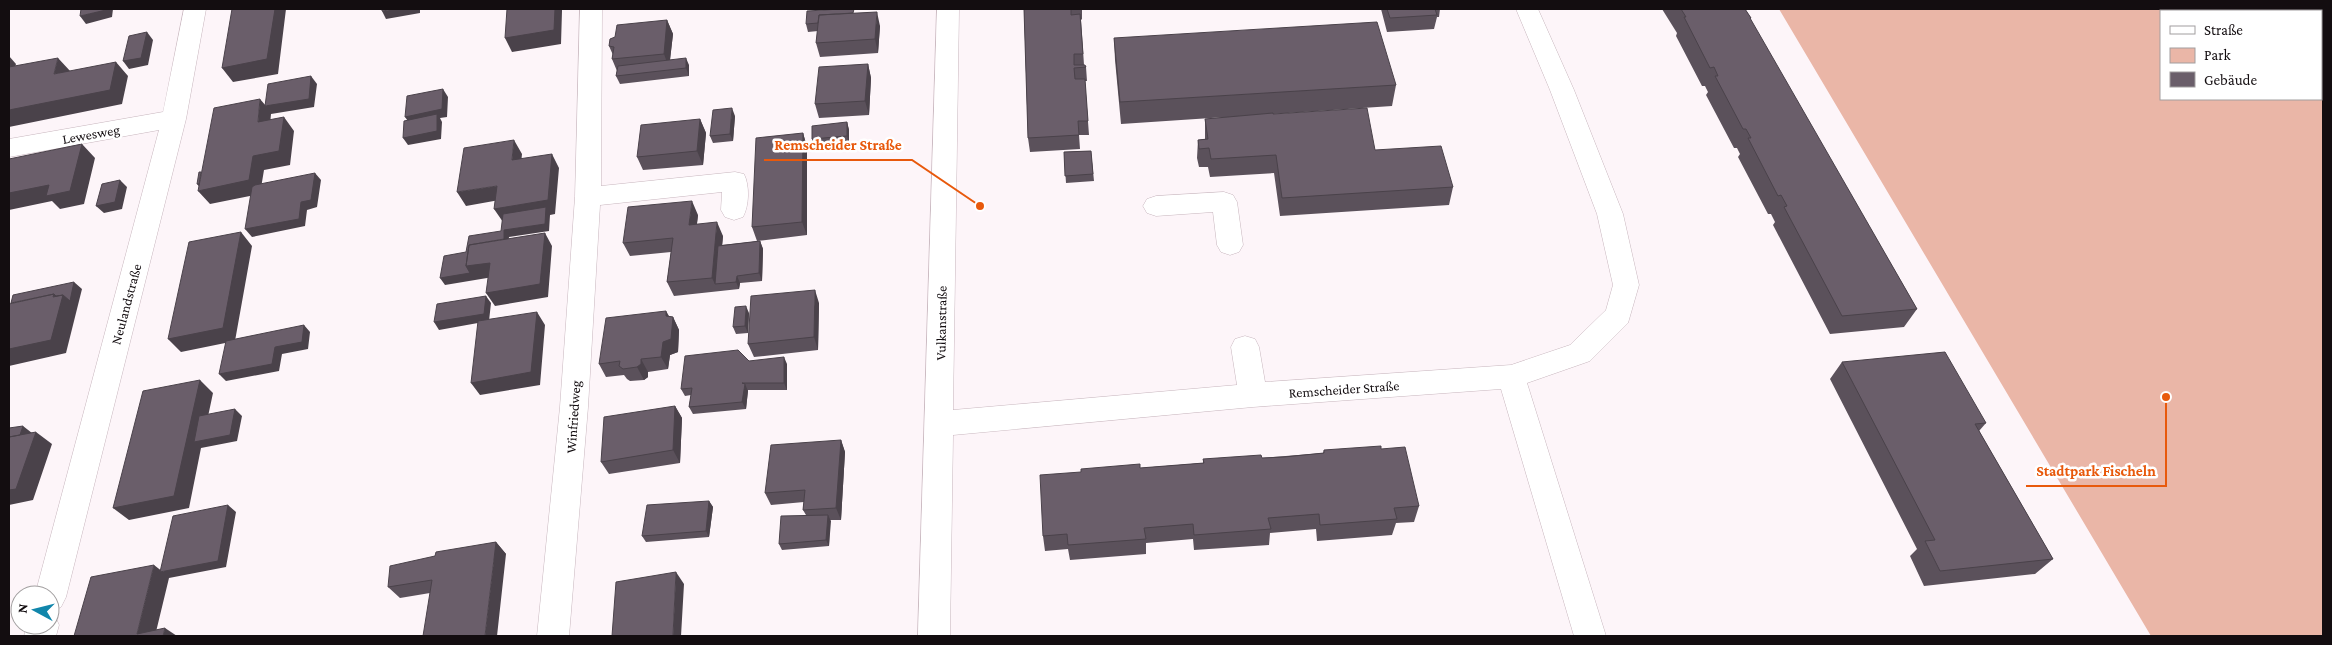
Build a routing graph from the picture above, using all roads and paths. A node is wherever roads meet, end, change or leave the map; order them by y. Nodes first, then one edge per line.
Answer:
1 (195, 9) edge
2 (591, 9) edge
3 (948, 9) edge
4 (1527, 9) edge
5 (174, 119) junction
6 (9, 148) edge
7 (588, 197) junction
8 (1156, 206) dead end
9 (734, 210) dead end
10 (1230, 245) dead end
11 (1245, 347) dead end
12 (1511, 378) junction
13 (1253, 395) junction
14 (939, 424) junction
15 (53, 585) edge
16 (553, 636) edge
17 (934, 636) edge
18 (1590, 636) edge

1 - 5 street, Neulandstraße
2 - 7 street, Winfriedweg
3 - 14 street, Vulkanstraße
4 - 12 street, Remscheider Straße
5 - 6 street, Lewesweg
5 - 15 street, Neulandstraße
7 - 9 street
7 - 16 street, Winfriedweg
8 - 10 street
11 - 13 street
12 - 13 street, Remscheider Straße
12 - 18 street
13 - 14 street, Remscheider Straße
14 - 17 street, Vulkanstraße

